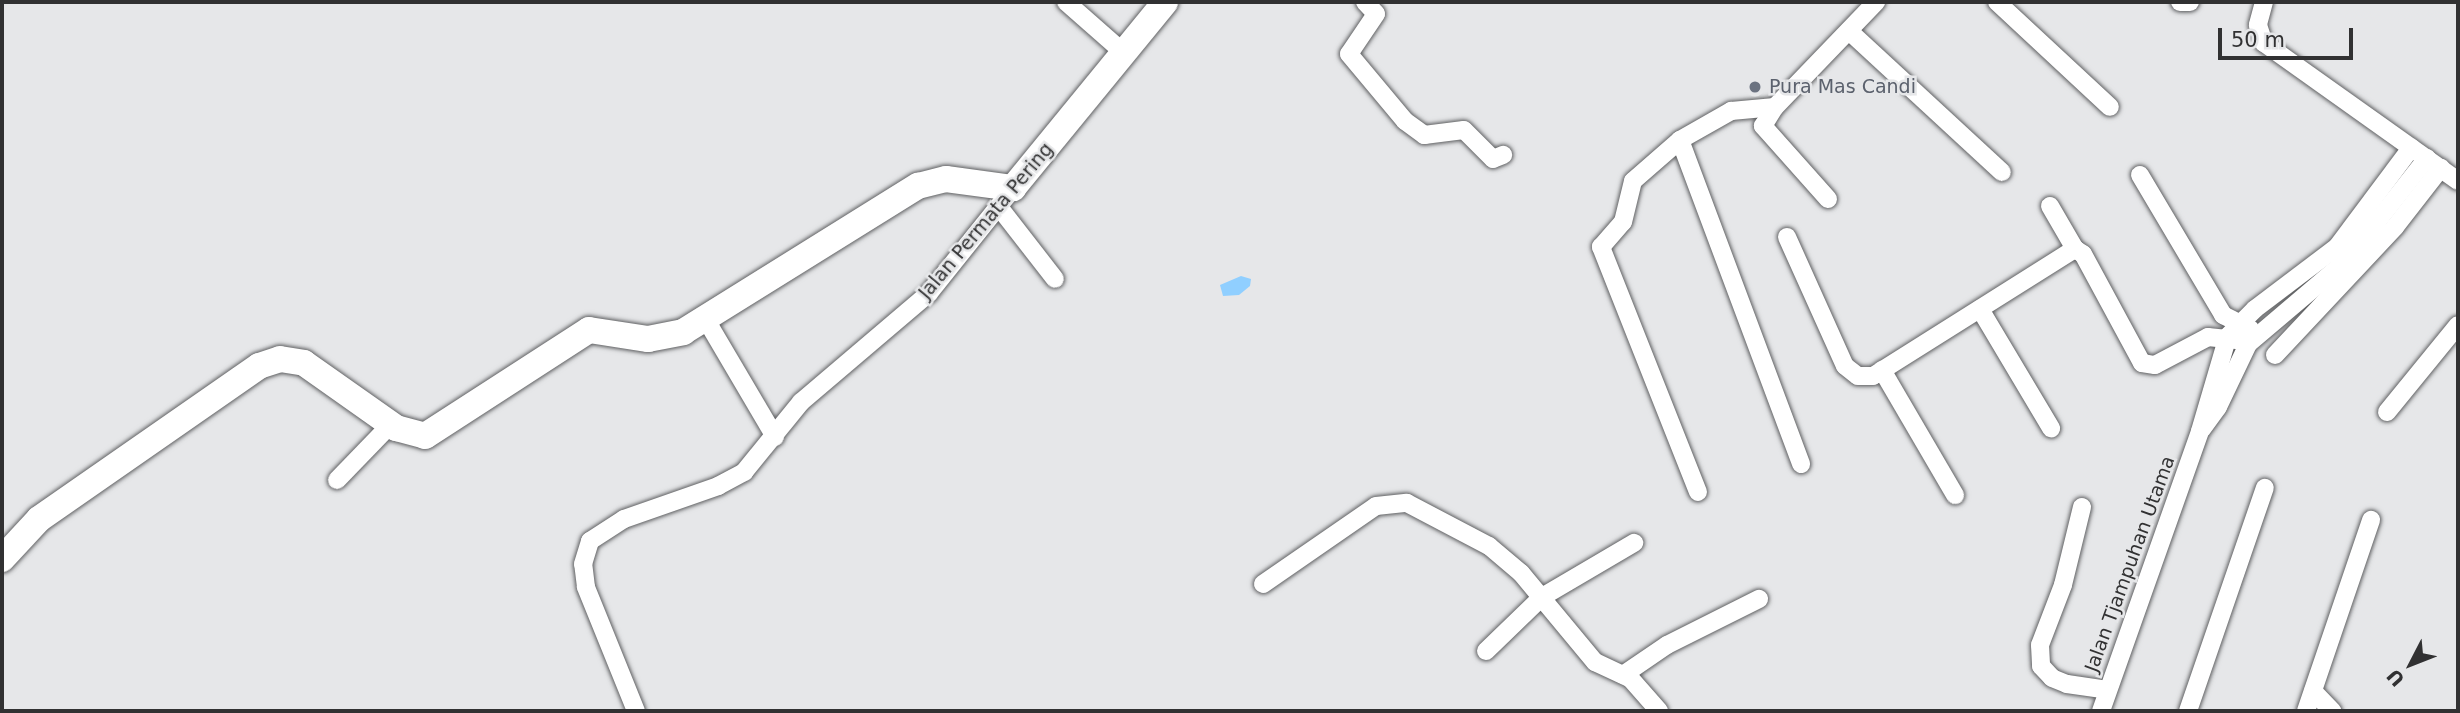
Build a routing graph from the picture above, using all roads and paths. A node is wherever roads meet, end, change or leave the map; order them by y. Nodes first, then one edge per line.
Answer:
1 (1066, 2) edge
2 (1165, 2) edge
3 (1365, 2) edge
4 (1876, 2) edge
5 (1997, 2) edge
6 (2180, 2) edge
7 (2190, 2) edge
8 (2279, 2) edge
9 (2264, 8) edge
10 (1849, 31) junction
11 (1124, 52) junction
12 (1775, 107) junction
13 (2110, 107) dead end
14 (1680, 141) junction
15 (2411, 148) junction
16 (1503, 155) dead end
17 (2434, 163) junction
18 (2002, 172) dead end
19 (2140, 175) dead end
20 (2458, 181) edge
21 (1006, 197) junction
22 (1828, 199) dead end
23 (2050, 206) dead end
24 (1787, 237) dead end
25 (2075, 249) junction
26 (1055, 279) dead end
27 (1980, 309) junction
28 (705, 318) junction
29 (2458, 325) edge
30 (2234, 330) junction
31 (2253, 338) junction
32 (2275, 355) dead end
33 (1882, 370) junction
34 (2387, 412) dead end
35 (391, 424) junction
36 (2051, 428) dead end
37 (775, 437) junction
38 (2197, 441) junction
39 (1801, 464) dead end
40 (337, 480) dead end
41 (2265, 488) dead end
42 (1698, 492) dead end
43 (1955, 495) dead end
44 (2082, 507) dead end
45 (2371, 520) dead end
46 (1634, 543) dead end
47 (2, 559) edge
48 (1263, 584) dead end
49 (1542, 597) junction
50 (1759, 599) dead end
51 (1486, 651) dead end
52 (1623, 675) junction
53 (2108, 690) junction
54 (2313, 691) junction
55 (636, 711) edge
56 (1659, 711) edge
57 (2101, 711) edge
58 (2188, 711) edge
59 (2306, 711) edge
60 (2332, 711) edge

1 - 11 street
2 - 11 street, Jalan Permata Pering
3 - 16 street
4 - 10 street
5 - 13 street
6 - 7 street
8 - 9 street
9 - 15 street
10 - 12 street
10 - 18 street
11 - 21 street, Jalan Permata Pering
12 - 14 street
12 - 22 street
14 - 39 street
14 - 42 street
15 - 17 street
15 - 30 street
17 - 20 street
17 - 31 street, Jalan Tjampuhan Utama
17 - 32 street
19 - 30 street
21 - 26 street
21 - 28 street
21 - 37 street, Jalan Permata Pering
23 - 25 street
24 - 33 street
25 - 27 street
25 - 30 street
27 - 33 street
27 - 36 street
28 - 35 street
28 - 37 street
29 - 34 street
30 - 31 street
30 - 38 street, Jalan Tjampuhan Utama
31 - 38 street, Jalan Tjampuhan Utama
33 - 43 street
35 - 40 street
35 - 47 street
37 - 55 street, Jalan Permata Pering
38 - 53 street, Jalan Tjampuhan Utama
41 - 58 street
44 - 53 street
45 - 54 street
46 - 49 street
48 - 49 street
49 - 51 street
49 - 52 street
50 - 52 street
52 - 56 street
53 - 57 street, Jalan Tjampuhan Utama
54 - 59 street
54 - 60 street

